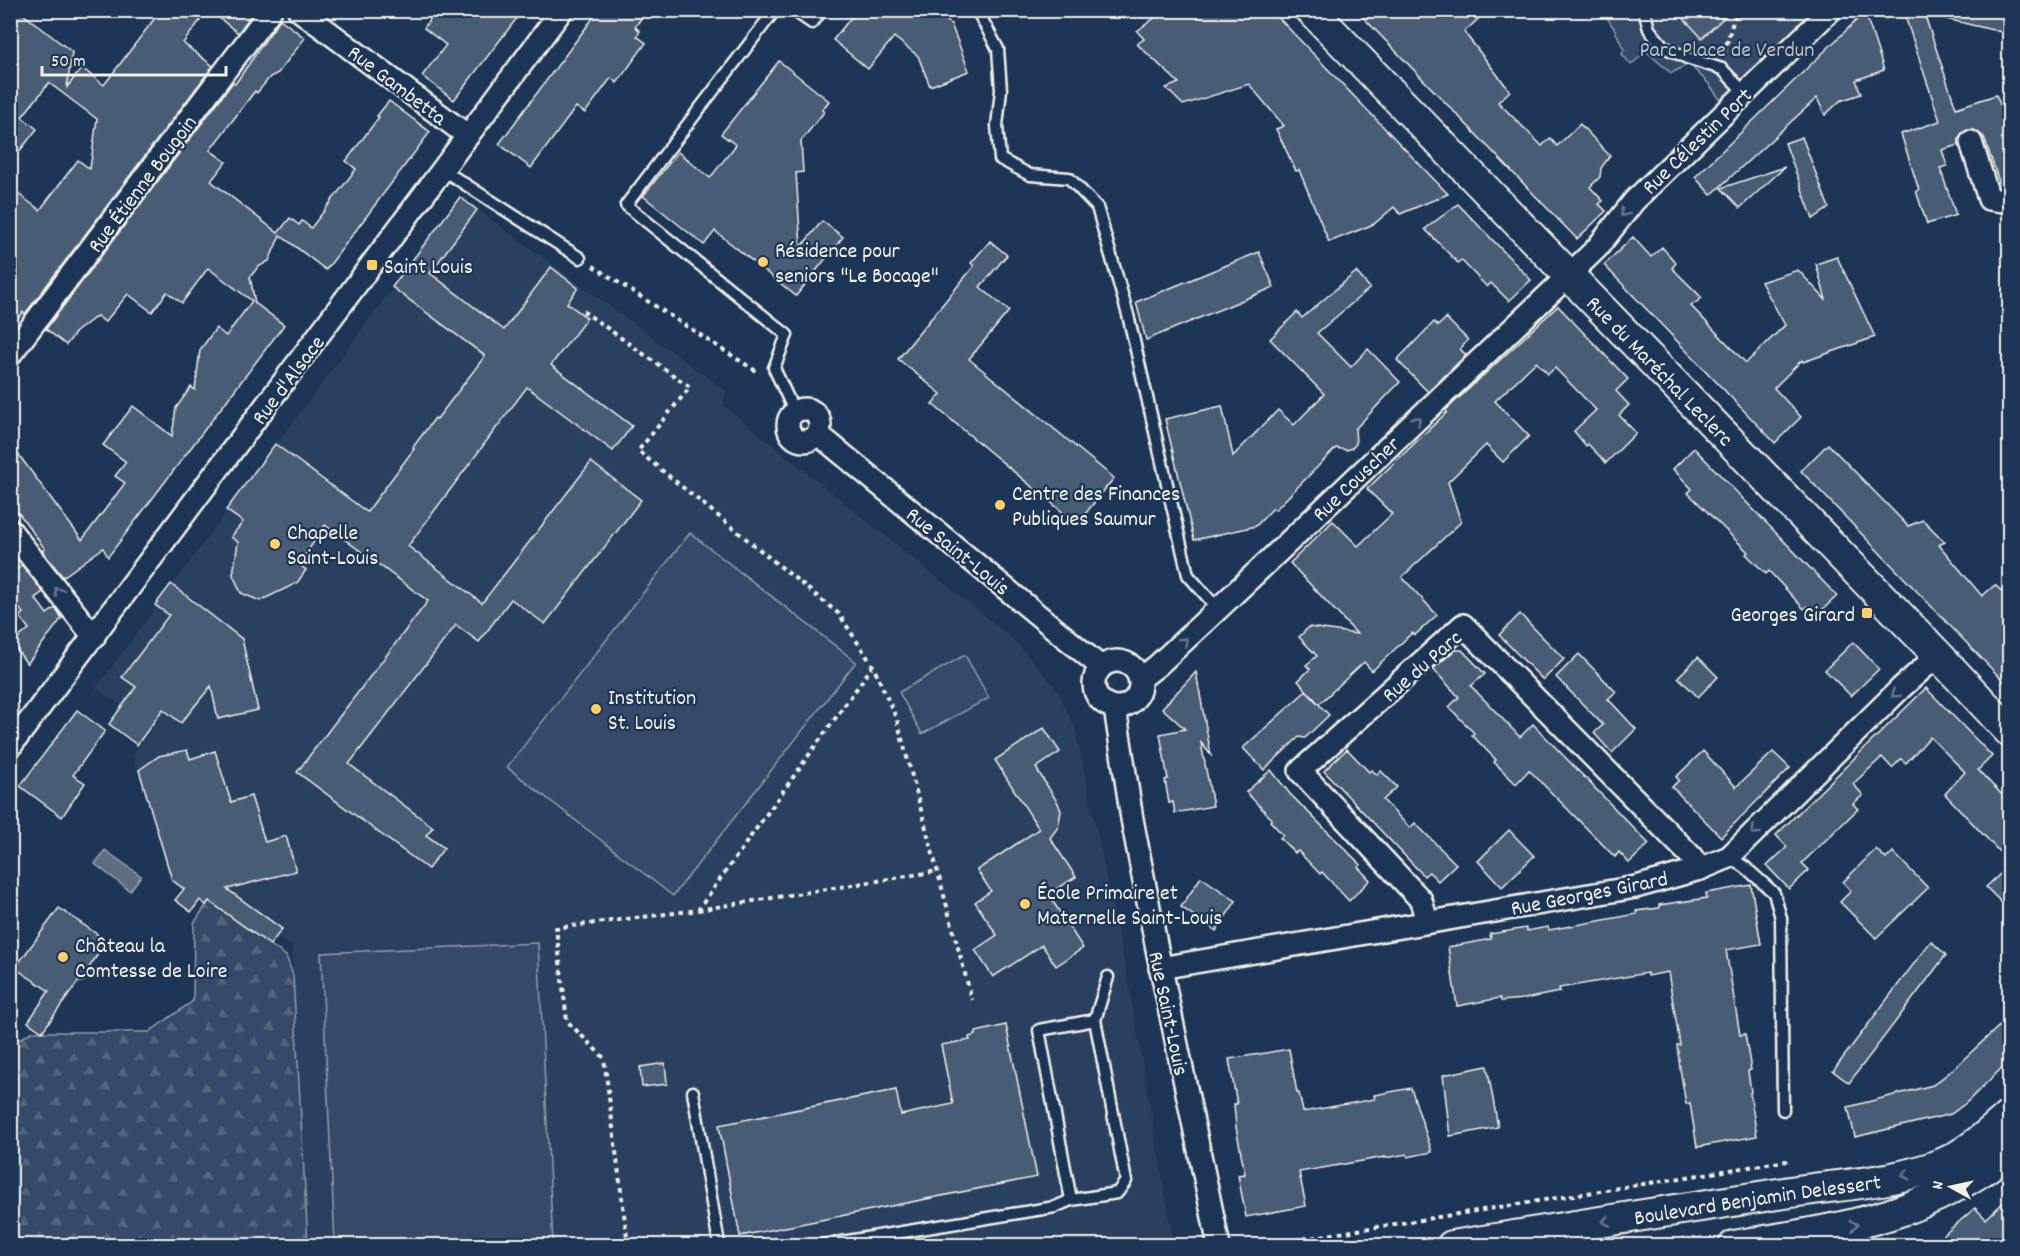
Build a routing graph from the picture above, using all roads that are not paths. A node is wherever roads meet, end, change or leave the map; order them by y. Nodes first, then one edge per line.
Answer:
1 (271, 10) edge
2 (299, 10) edge
3 (562, 10) edge
4 (775, 10) edge
5 (793, 10) edge
6 (822, 10) edge
7 (977, 10) edge
8 (1311, 10) edge
9 (1644, 10) edge
10 (1830, 10) edge
11 (1745, 93) junction
12 (468, 136) junction
13 (1971, 142) dead end
14 (443, 170) junction
15 (2010, 202) edge
16 (580, 258) road end
17 (1569, 276) junction
18 (10, 355) edge
19 (794, 411) joint
20 (10, 530) edge
21 (1218, 609) junction
22 (94, 637) junction
23 (1938, 655) junction
24 (1101, 667) junction
25 (1140, 679) junction
26 (1115, 708) junction
27 (2010, 732) edge
28 (10, 747) edge
29 (1728, 856) junction
30 (1700, 868) junction
31 (1427, 922) junction
32 (1160, 968) junction
33 (1108, 977) dead end
34 (1095, 1020) junction
35 (693, 1092) dead end
36 (1783, 1110) dead end
37 (2010, 1115) edge
38 (2010, 1150) edge
39 (1071, 1200) junction
40 (722, 1245) edge
41 (817, 1245) edge
42 (1219, 1245) edge
43 (1452, 1245) edge
44 (1734, 1245) edge

1 - 18 street, Rue Étienne Bougoin
2 - 12 street, Rue Gambetta
3 - 12 street, Rue d'Alsace
4 - 19 lane, Rue Saint-Louis
5 - 6 lane
7 - 21 lane
8 - 17 street, Rue du Maréchal Leclerc
9 - 11 lane
10 - 11 street, Rue Célestin Port
11 -> 17 street, Rue Célestin Port
12 - 14 street, Rue d'Alsace
13 - 15 street
14 - 16 lane
14 - 22 street, Rue d'Alsace
21 -> 17 street, Rue Couscher
17 - 23 street, Rue du Maréchal Leclerc
19 - 24 street, Rue Saint-Louis
22 -> 20 street
25 -> 21 street, Rue Couscher
22 - 28 street, Rue d'Alsace
23 - 27 street, Rue du Maréchal Leclerc
23 -> 29 street, Rue Georges Girard
24 - 25 street
24 - 26 street
25 - 26 street
26 - 32 street, Rue Saint-Louis
29 - 30 street, Rue Georges Girard
29 - 36 lane
30 - 31 street, Rue Georges Girard
30 - 31 street, Rue du Parc
31 - 32 street, Rue Georges Girard
32 - 42 street, Rue Saint-Louis
33 - 34 lane
34 - 39 lane
34 - 39 lane
35 - 40 lane
37 -> 43 street, Boulevard Benjamin Delessert
44 -> 38 street, Boulevard Benjamin Delessert
39 - 41 lane

